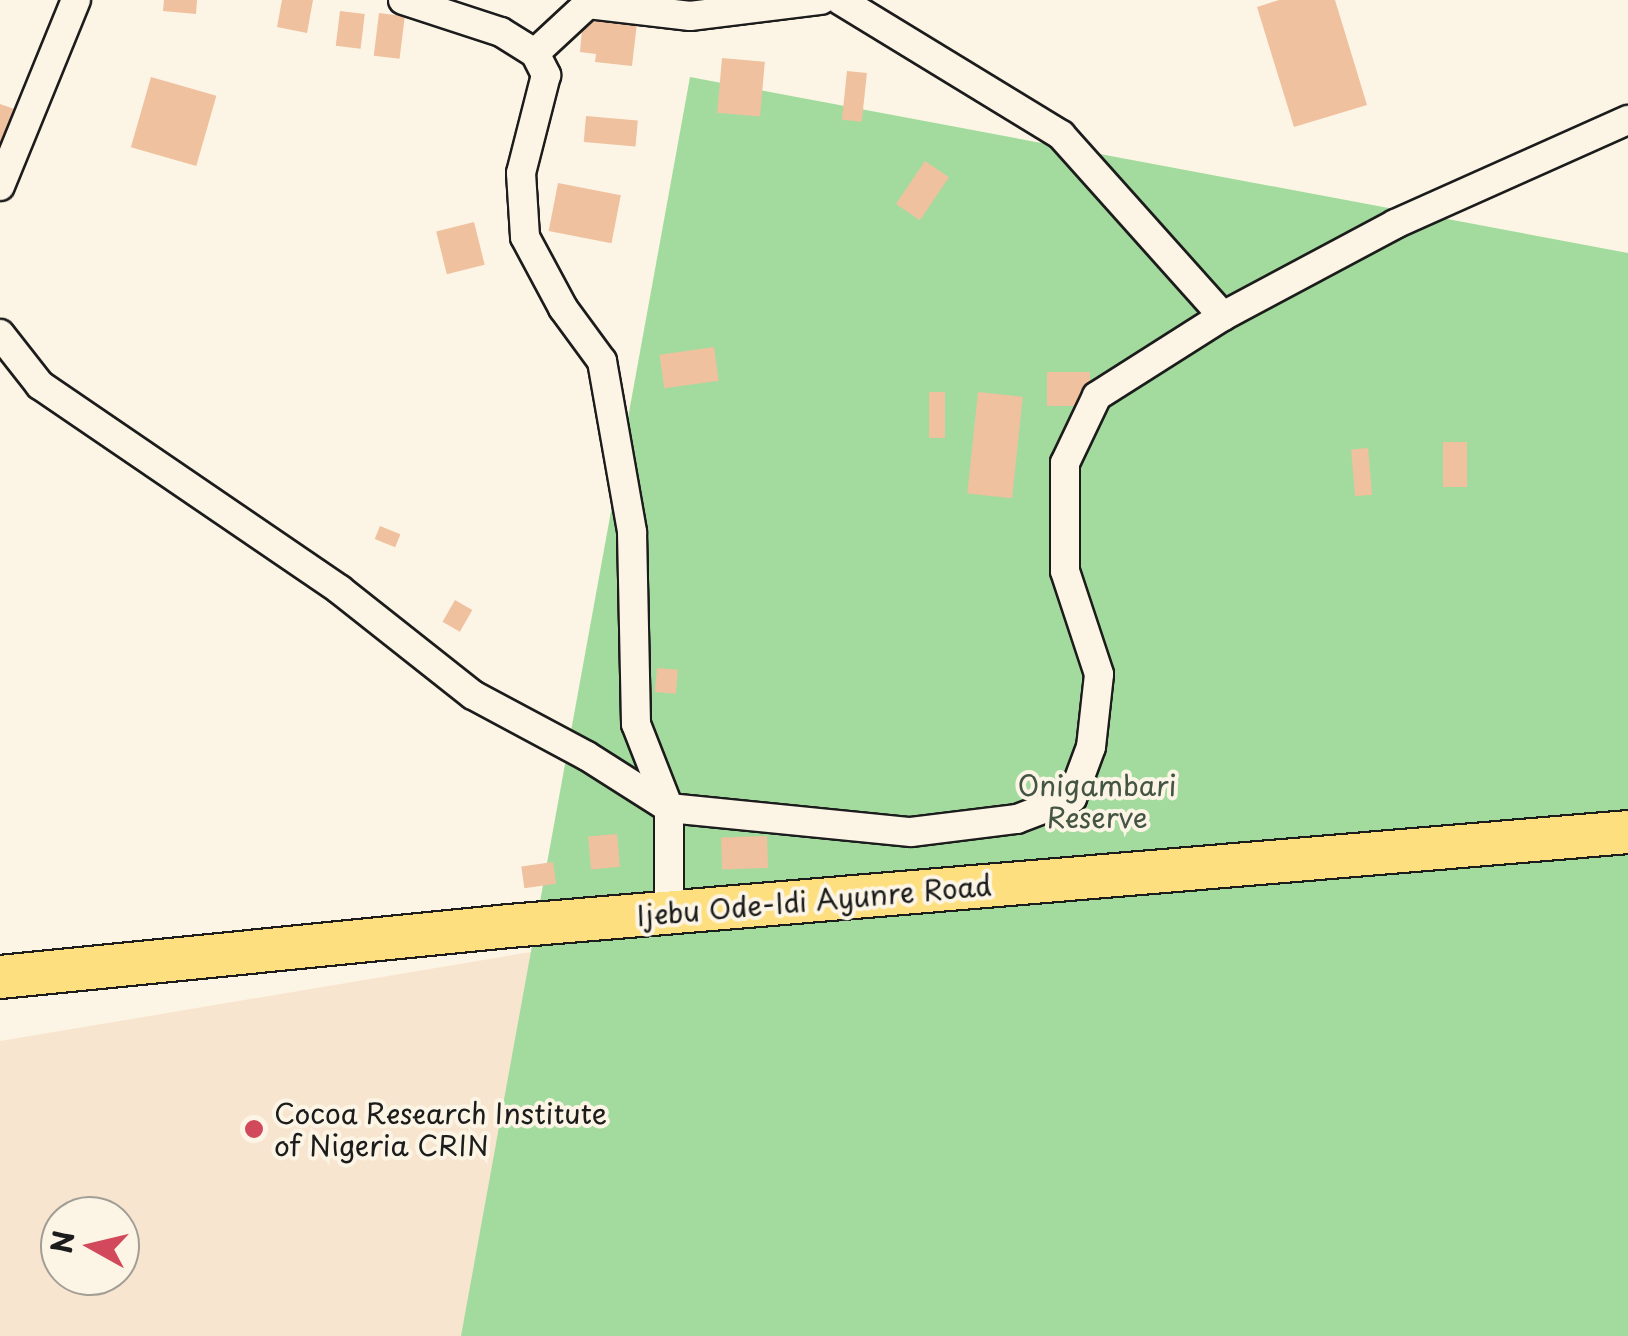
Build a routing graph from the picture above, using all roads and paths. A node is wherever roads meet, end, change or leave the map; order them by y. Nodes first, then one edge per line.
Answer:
1 (76, 0) edge
2 (403, 0) edge
3 (820, 0) edge
4 (840, 0) edge
5 (535, 53) junction
6 (1628, 120) edge
7 (0, 186) edge
8 (1224, 316) junction
9 (0, 334) edge
10 (669, 808) junction
11 (1628, 832) edge
12 (669, 912) junction
13 (0, 977) edge

1 - 7 street
2 - 5 street
3 - 5 street
4 - 8 street
5 - 10 street
6 - 8 street
8 - 10 street
9 - 10 street
10 - 12 street
11 - 12 main road, Ijebu Ode-Idi Ayunre Road
12 - 13 main road, Ijebu Ode-Idi Ayunre Road

